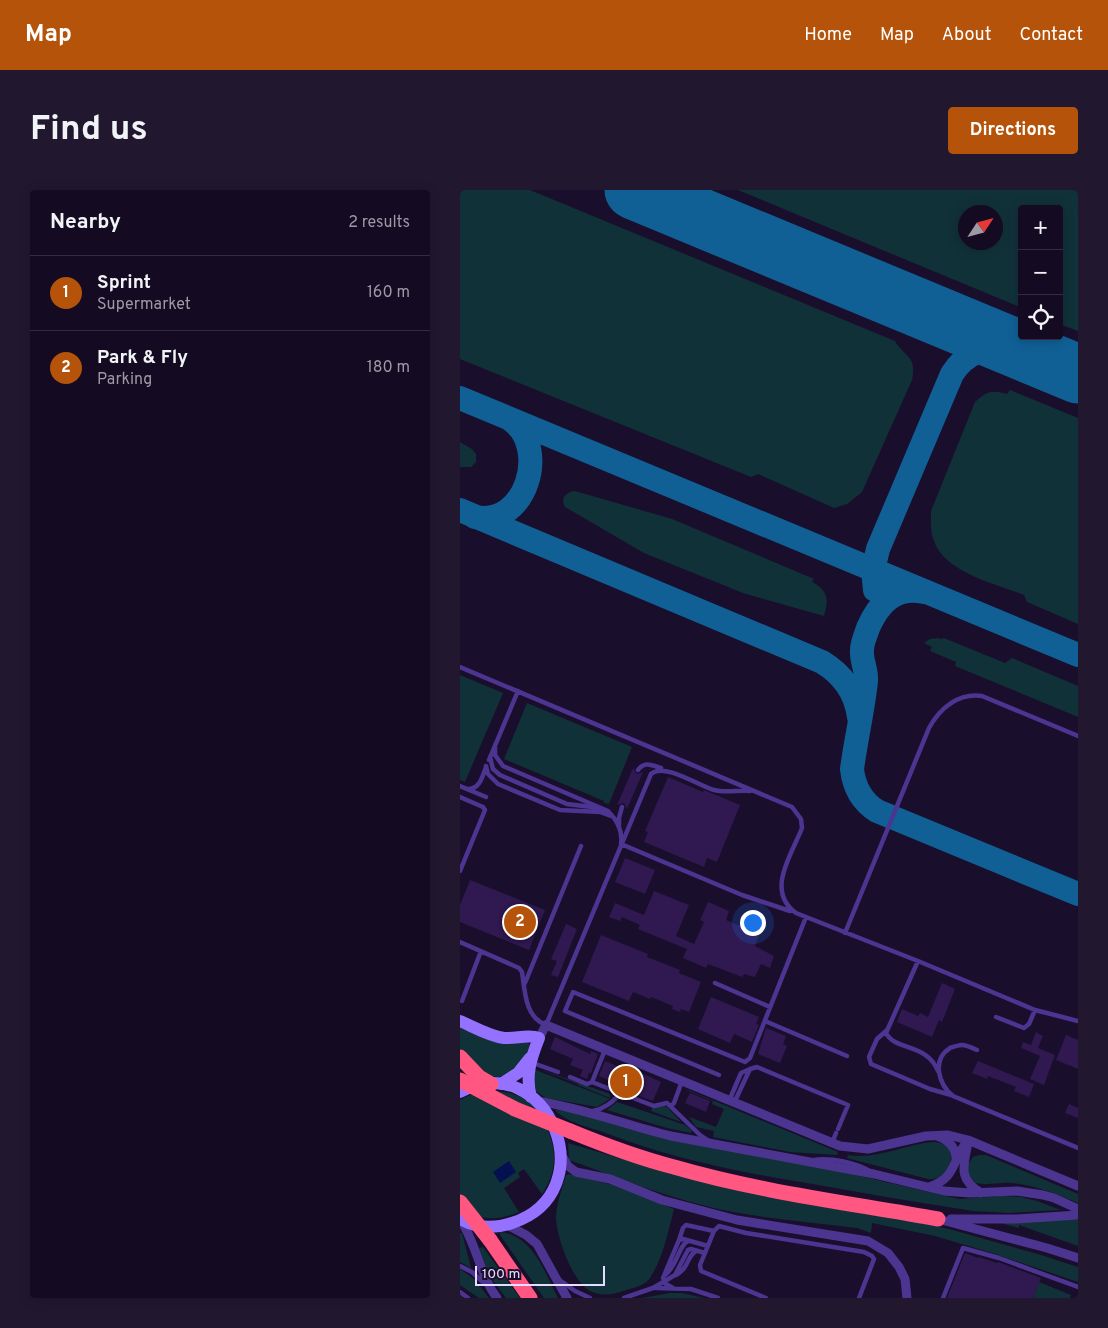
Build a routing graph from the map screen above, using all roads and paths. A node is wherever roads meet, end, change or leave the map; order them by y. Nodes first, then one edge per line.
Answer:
1 (460, 667) edge
2 (518, 691) junction
3 (1078, 736) edge
4 (495, 746) junction
5 (490, 758) junction
6 (486, 766) junction
7 (638, 770) dead end
8 (666, 770) junction
9 (460, 786) edge
10 (468, 789) junction
11 (754, 791) junction
12 (486, 796) dead end
13 (460, 797) edge
14 (622, 807) dead end
15 (608, 811) junction
16 (617, 819) junction
17 (621, 844) junction
18 (581, 846) dead end
19 (460, 871) edge
20 (796, 913) junction
21 (806, 917) junction
22 (845, 932) junction
23 (460, 942) edge
24 (481, 951) junction
25 (918, 961) junction
26 (715, 983) dead end
27 (524, 987) junction
28 (462, 1001) dead end
29 (770, 1007) junction
30 (1035, 1010) junction
31 (996, 1017) dead end
32 (460, 1021) edge
33 (765, 1021) junction
34 (1078, 1021) edge
35 (546, 1025) junction
36 (887, 1030) junction
37 (539, 1038) junction
38 (605, 1050) junction
39 (977, 1050) dead end
40 (847, 1056) dead end
41 (460, 1057) edge
42 (532, 1058) junction
43 (558, 1072) dead end
44 (939, 1074) junction
45 (719, 1075) dead end
46 (570, 1077) dead end
47 (460, 1080) edge
48 (592, 1082) junction
49 (682, 1082) junction
50 (496, 1084) junction
51 (460, 1092) edge
52 (620, 1093) junction
53 (954, 1096) junction
54 (534, 1099) junction
55 (732, 1102) junction
56 (671, 1106) junction
57 (589, 1111) junction
58 (933, 1135) junction
59 (968, 1140) junction
60 (831, 1143) junction
61 (714, 1144) junction
62 (986, 1147) junction
63 (1078, 1148) edge
64 (561, 1154) junction
65 (960, 1160) junction
66 (1078, 1186) edge
67 (928, 1187) junction
68 (982, 1193) junction
69 (460, 1202) edge
70 (1078, 1210) edge
71 (1078, 1214) edge
72 (460, 1219) edge
73 (938, 1219) junction
74 (507, 1225) junction
75 (714, 1231) junction
76 (689, 1241) junction
77 (678, 1242) junction
78 (708, 1246) junction
79 (705, 1253) junction
80 (1078, 1258) edge
81 (460, 1266) edge
82 (556, 1277) junction
83 (664, 1280) junction
84 (488, 1286) junction
85 (1078, 1286) edge
86 (653, 1288) junction
87 (674, 1288) junction
88 (460, 1292) edge
89 (468, 1298) edge
90 (497, 1298) edge
91 (531, 1298) edge
92 (567, 1298) edge
93 (590, 1298) edge
94 (624, 1298) edge
95 (718, 1298) edge
96 (766, 1298) edge
97 (859, 1298) edge
98 (907, 1298) edge
99 (943, 1298) edge

1 - 2 lane
2 - 4 lane
2 - 11 lane
3 - 22 lane
4 - 5 lane
4 - 15 lane
5 - 6 lane
5 - 15 lane
6 - 10 lane
6 - 16 lane
7 - 8 lane
8 - 11 lane
8 - 17 lane
9 - 10 lane
10 - 12 lane
11 - 20 lane
13 - 19 lane
14 - 16 lane
15 - 16 lane
16 - 17 lane
17 - 20 lane
17 - 35 lane
18 - 27 lane
20 - 21 lane
21 - 22 lane
21 - 29 lane
22 - 25 lane
23 - 24 lane
24 - 27 lane
24 - 28 lane
25 - 30 lane
25 - 36 lane
26 - 29 lane
27 - 35 lane
29 - 33 lane
30 - 31 lane
30 - 34 lane
32 - 37 street
33 - 40 lane
33 - 45 lane
35 - 37 street
35 - 38 street
36 - 44 lane
36 - 53 lane
37 - 42 street
38 - 48 lane
38 - 49 street
39 - 44 lane
41 - 50 highway
42 - 43 lane
42 - 50 street
42 - 54 street
44 - 53 lane
46 - 48 lane
47 - 73 highway, bridge
48 - 52 lane
49 - 55 street
49 - 56 lane
50 - 51 street
50 - 54 street
52 - 56 lane
52 - 57 lane
53 - 63 lane
54 - 57 street
54 - 64 street
55 - 60 street
55 - 60 lane
56 - 61 lane
57 - 61 street
58 - 59 street
58 - 60 street
58 - 65 street
59 - 62 street
59 - 65 street
61 - 67 street
62 - 65 street
62 - 66 street
64 - 74 street
64 - 98 street
65 - 67 street
65 - 68 street
67 - 68 street
68 - 70 street
69 - 91 highway, bridge
71 - 73 street
72 - 74 street
72 - 84 street
73 - 80 street
74 - 82 street
75 - 77 lane
75 - 78 lane
75 - 97 lane
76 - 77 lane
76 - 78 lane
76 - 83 lane
77 - 83 lane
78 - 79 lane
79 - 83 lane
79 - 96 lane
81 - 84 lane
82 - 92 street
82 - 93 lane
83 - 86 lane
83 - 87 lane
84 - 90 street
85 - 99 lane
86 - 87 lane
86 - 94 lane
87 - 95 lane
88 - 89 lane

